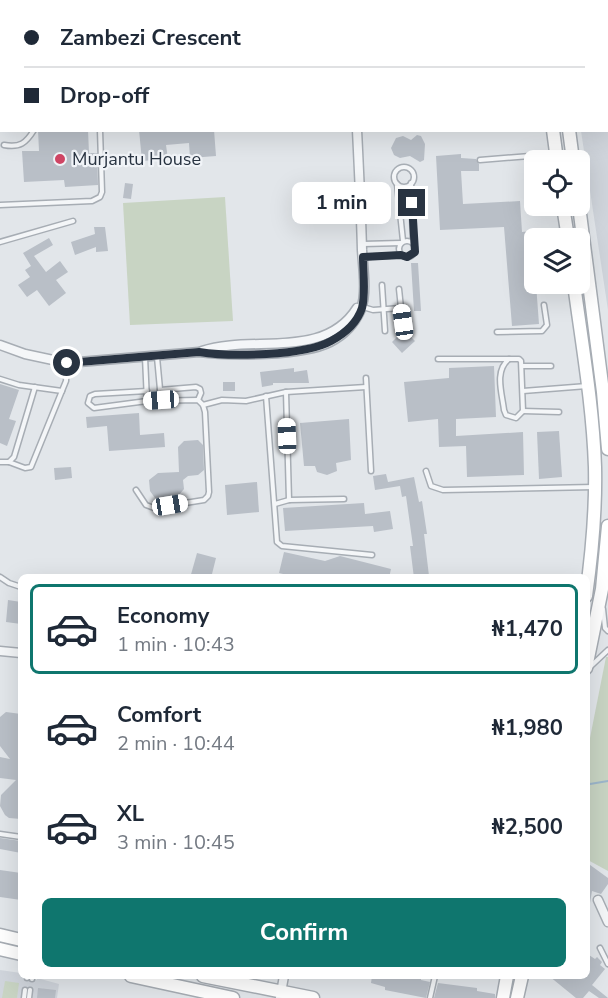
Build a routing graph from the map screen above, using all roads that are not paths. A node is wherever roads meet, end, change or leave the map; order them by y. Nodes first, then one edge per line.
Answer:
1 (33, 132) edge
2 (100, 132) edge
3 (357, 132) edge
4 (553, 132) edge
5 (569, 132) edge
6 (4, 145) dead end
7 (555, 150) edge
8 (572, 150) edge
9 (524, 158) edge
10 (480, 160) dead end
11 (396, 183) junction
12 (411, 183) junction
13 (0, 205) edge
14 (580, 216) edge
15 (73, 220) dead end
16 (0, 242) edge
17 (402, 242) junction
18 (413, 243) junction
19 (362, 244) junction
20 (401, 255) junction
21 (363, 257) junction
22 (382, 285) dead end
23 (399, 289) dead end
24 (575, 294) edge
25 (362, 303) junction
26 (544, 305) dead end
27 (401, 308) junction
28 (384, 309) junction
29 (403, 322) dead end
30 (385, 331) dead end
31 (497, 332) dead end
32 (0, 345) edge
33 (145, 357) junction
34 (157, 357) junction
35 (438, 359) dead end
36 (509, 359) junction
37 (67, 363) junction
38 (522, 366) junction
39 (550, 366) dead end
40 (366, 378) dead end
41 (0, 379) edge
42 (588, 386) junction
43 (35, 387) junction
44 (366, 387) junction
45 (160, 390) junction
46 (62, 391) junction
47 (523, 391) junction
48 (147, 392) junction
49 (286, 392) junction
50 (266, 396) junction
51 (161, 400) junction
52 (198, 400) junction
53 (147, 401) junction
54 (204, 405) junction
55 (523, 411) junction
56 (559, 412) dead end
57 (608, 449) edge
58 (0, 462) edge
59 (9, 462) junction
60 (371, 471) dead end
61 (426, 471) dead end
62 (595, 487) junction
63 (136, 490) dead end
64 (344, 499) dead end
65 (289, 500) junction
66 (275, 504) junction
67 (608, 526) edge
68 (372, 555) dead end
69 (588, 574) edge
70 (0, 577) edge
71 (18, 586) edge
72 (602, 589) junction
73 (608, 632) edge
74 (590, 650) edge
75 (608, 650) edge
76 (0, 651) edge
77 (18, 653) edge
78 (590, 666) edge
79 (0, 834) edge
80 (18, 837) edge
81 (598, 900) dead end
82 (608, 922) edge
83 (0, 935) edge
84 (18, 939) edge
85 (600, 948) dead end
86 (0, 949) edge
87 (18, 953) edge
88 (608, 964) edge
89 (143, 979) edge
90 (215, 979) edge
91 (284, 979) edge
92 (434, 979) edge
93 (506, 979) edge
94 (521, 979) edge
95 (281, 995) edge
96 (24, 998) edge
97 (29, 998) edge
98 (233, 998) edge
99 (313, 998) edge
100 (430, 998) edge
101 (502, 998) edge
102 (517, 998) edge

1 - 6 lane
2 - 13 lane
3 - 19 street
4 - 7 main road
5 - 8 main road
9 - 10 lane
11 - 12 lane
11 - 12 lane
11 - 17 lane
12 - 18 lane
14 - 57 main road
15 - 16 lane
17 - 18 lane
17 - 19 lane
17 - 20 lane
18 - 20 lane
19 - 21 street
20 - 21 lane
21 - 25 street
22 - 28 lane
23 - 27 lane
24 - 42 main road
25 - 28 lane
25 - 34 street
26 - 31 lane
27 - 28 lane
27 - 29 lane
28 - 30 lane
32 - 37 street
33 - 34 street
33 - 37 street
33 - 48 lane
34 - 45 lane
35 - 36 lane
36 - 38 lane
36 - 55 lane
37 - 46 lane
38 - 39 lane
38 - 47 lane
40 - 44 lane
41 - 43 lane
42 - 47 lane
42 - 62 main road
43 - 46 lane
43 - 59 lane
44 - 49 lane
44 - 60 lane
45 - 51 lane
45 - 52 lane
46 - 59 lane
47 - 55 lane
48 - 53 lane
48 - 53 lane
49 - 50 lane
49 - 65 lane
50 - 54 lane
50 - 66 lane
51 - 52 lane
51 - 53 lane
52 - 54 lane
54 - 63 lane
55 - 56 lane
58 - 59 lane
61 - 62 lane
62 - 69 main road
64 - 65 lane
65 - 66 lane
66 - 68 lane
67 - 72 main road
70 - 71 lane
72 - 73 lane
72 - 74 main road
75 - 78 lane
76 - 77 street
79 - 80 lane
81 - 82 street
83 - 84 main road
85 - 88 lane
86 - 87 main road
89 - 98 main road
90 - 95 main road
91 - 95 street
92 - 100 lane
93 - 101 main road
94 - 102 main road
95 - 99 main road
96 - 97 lane

